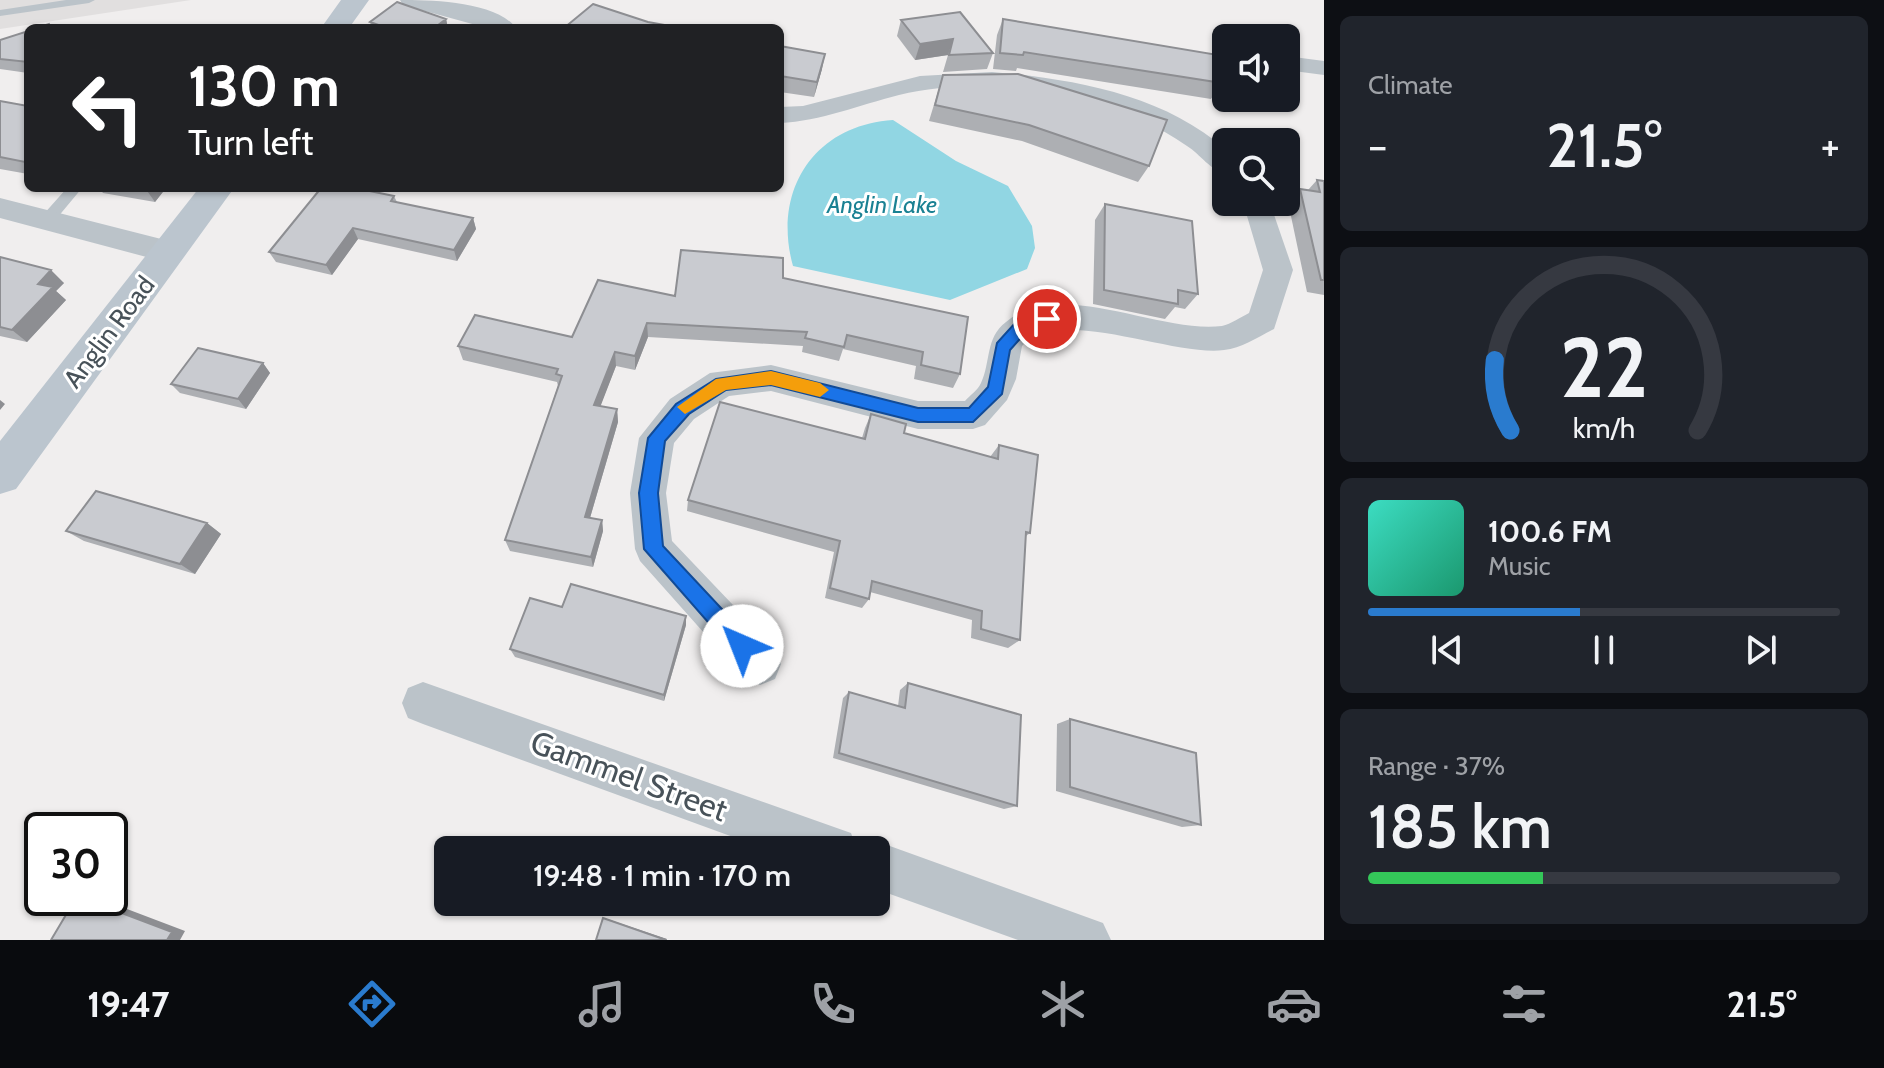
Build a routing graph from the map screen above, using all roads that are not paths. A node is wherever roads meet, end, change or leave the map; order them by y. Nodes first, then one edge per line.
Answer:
1 (89, 0) edge
2 (355, 0) edge
3 (411, 0) edge
4 (0, 16) edge
5 (338, 24) edge
6 (497, 24) edge
7 (1300, 65) edge
8 (1324, 68) edge
9 (784, 115) edge
10 (1212, 155) edge
11 (72, 192) edge
12 (214, 192) edge
13 (0, 208) edge
14 (1262, 216) edge
15 (47, 220) junction
16 (169, 252) junction
17 (0, 475) edge
18 (760, 664) dead end
19 (423, 703) dead end
20 (795, 836) edge
21 (890, 870) edge
22 (1086, 940) edge

1 - 4 lane
2 - 5 street
3 - 6 street
7 - 8 street
9 - 10 street
11 - 15 lane
12 - 16 street, Anglin Road
13 - 15 street
14 - 18 street
15 - 16 street
16 - 17 street, Anglin Road
19 - 20 street, Gammel Street
21 - 22 street

